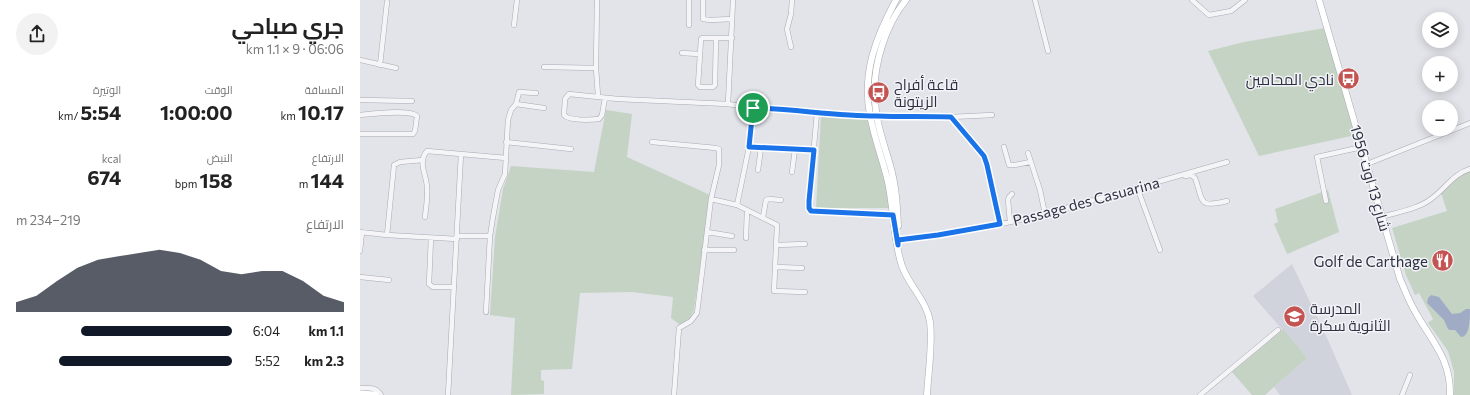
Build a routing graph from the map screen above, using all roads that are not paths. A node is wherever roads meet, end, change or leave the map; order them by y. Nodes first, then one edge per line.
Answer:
1 (517, 0) edge
2 (597, 0) edge
3 (689, 0) edge
4 (703, 0) edge
5 (733, 0) edge
6 (792, 0) edge
7 (896, 0) edge
8 (906, 0) edge
9 (1035, 0) edge
10 (1192, 0) edge
11 (1245, 0) edge
12 (1319, 0) edge
13 (387, 2) dead end
14 (732, 19) junction
15 (514, 25) dead end
16 (689, 25) dead end
17 (716, 38) junction
18 (732, 38) junction
19 (791, 47) dead end
20 (1048, 51) dead end
21 (682, 53) dead end
22 (699, 54) junction
23 (360, 60) edge
24 (380, 66) junction
25 (544, 67) dead end
26 (396, 68) dead end
27 (596, 68) junction
28 (536, 93) dead end
29 (598, 96) junction
30 (605, 98) junction
31 (360, 100) edge
32 (412, 101) dead end
33 (516, 104) junction
34 (728, 104) junction
35 (544, 108) dead end
36 (753, 108) junction
37 (817, 113) junction
38 (360, 115) edge
39 (992, 115) dead end
40 (870, 116) junction
41 (877, 116) junction
42 (951, 117) junction
43 (1470, 123) edge
44 (360, 134) edge
45 (506, 142) junction
46 (652, 142) dead end
47 (749, 147) junction
48 (1004, 147) dead end
49 (761, 148) junction
50 (1362, 148) junction
51 (571, 149) dead end
52 (795, 149) junction
53 (814, 150) junction
54 (462, 154) junction
55 (1028, 154) dead end
56 (506, 158) junction
57 (423, 160) junction
58 (1030, 162) junction
59 (1227, 162) dead end
60 (1367, 164) junction
61 (1470, 169) edge
62 (758, 170) dead end
63 (792, 172) dead end
64 (1137, 188) junction
65 (1012, 194) dead end
66 (711, 199) junction
67 (781, 200) dead end
68 (1227, 201) dead end
69 (1326, 201) dead end
70 (737, 205) junction
71 (747, 210) junction
72 (1045, 214) junction
73 (895, 215) junction
74 (425, 217) dead end
75 (763, 217) junction
76 (1382, 217) junction
77 (1010, 222) junction
78 (1000, 224) junction
79 (361, 232) edge
80 (707, 232) junction
81 (387, 235) junction
82 (490, 236) junction
83 (732, 236) dead end
84 (457, 237) junction
85 (431, 238) junction
86 (746, 238) dead end
87 (897, 241) junction
88 (805, 244) dead end
89 (777, 245) junction
90 (704, 250) junction
91 (734, 250) dead end
92 (1160, 250) dead end
93 (360, 251) edge
94 (776, 267) junction
95 (802, 268) dead end
96 (360, 277) edge
97 (389, 280) dead end
98 (454, 287) junction
99 (805, 292) dead end
100 (486, 312) dead end
101 (1278, 330) dead end
102 (1410, 375) dead end
103 (360, 388) edge
104 (360, 394) edge
105 (375, 395) edge
106 (381, 395) edge
107 (448, 395) edge
108 (674, 395) edge
109 (927, 395) edge
110 (1200, 395) edge
111 (1402, 395) edge
112 (1450, 395) edge

1 - 15 street
2 - 27 street
3 - 16 street
4 - 14 street
5 - 14 street
6 - 19 street
7 - 40 main road
8 - 41 main road
9 - 20 street
10 - 11 street
12 - 50 main road, شارع 13 اوت 1956
13 - 24 street
14 - 18 street
17 - 18 street
17 - 22 street
17 - 22 street
18 - 34 street
21 - 22 street
23 - 24 street
24 - 26 street
25 - 27 street
27 - 29 street
28 - 33 street
29 - 30 street
29 - 30 street
30 - 34 street
31 - 32 street
33 - 35 street
33 - 45 street
34 - 36 street
36 - 37 street
36 - 47 street
37 - 40 street
37 - 53 street
38 - 44 street
39 - 42 street
40 - 41 street
40 - 73 main road
41 - 42 street
41 - 73 main road
42 - 78 street
43 - 60 street
45 - 51 street
45 - 56 street
46 - 66 street
47 - 49 street
47 - 70 street
48 - 58 street
49 - 52 street
49 - 62 street
50 - 60 main road, شارع 13 اوت 1956
50 - 69 street
52 - 53 street
52 - 63 street
53 - 73 street
54 - 56 street
54 - 57 street
54 - 84 street
55 - 58 street
56 - 82 street
57 - 74 street
57 - 81 street
58 - 72 street
59 - 64 street, Passage des Casuarina
60 - 76 main road, شارع 13 اوت 1956
61 - 76 street
64 - 68 street
64 - 72 street, Passage des Casuarina
64 - 92 street
65 - 77 street
66 - 70 street
66 - 80 street
67 - 75 street
70 - 71 street
71 - 75 street
71 - 86 street
72 - 77 street, Passage des Casuarina
73 - 87 main road
75 - 89 street
76 - 112 main road, شارع 13 اوت 1956
77 - 78 street, Passage des Casuarina
78 - 87 street, Passage des Casuarina
79 - 81 street
79 - 93 street
80 - 83 street
80 - 90 street
81 - 85 street
82 - 84 street
82 - 100 street
84 - 85 street
84 - 98 street
85 - 98 street
87 - 109 main road
88 - 89 street
89 - 94 street
90 - 91 street
90 - 108 street
94 - 95 street
94 - 99 street
96 - 97 street
98 - 107 street
101 - 110 street
102 - 111 street
103 - 106 street
104 - 105 main road

